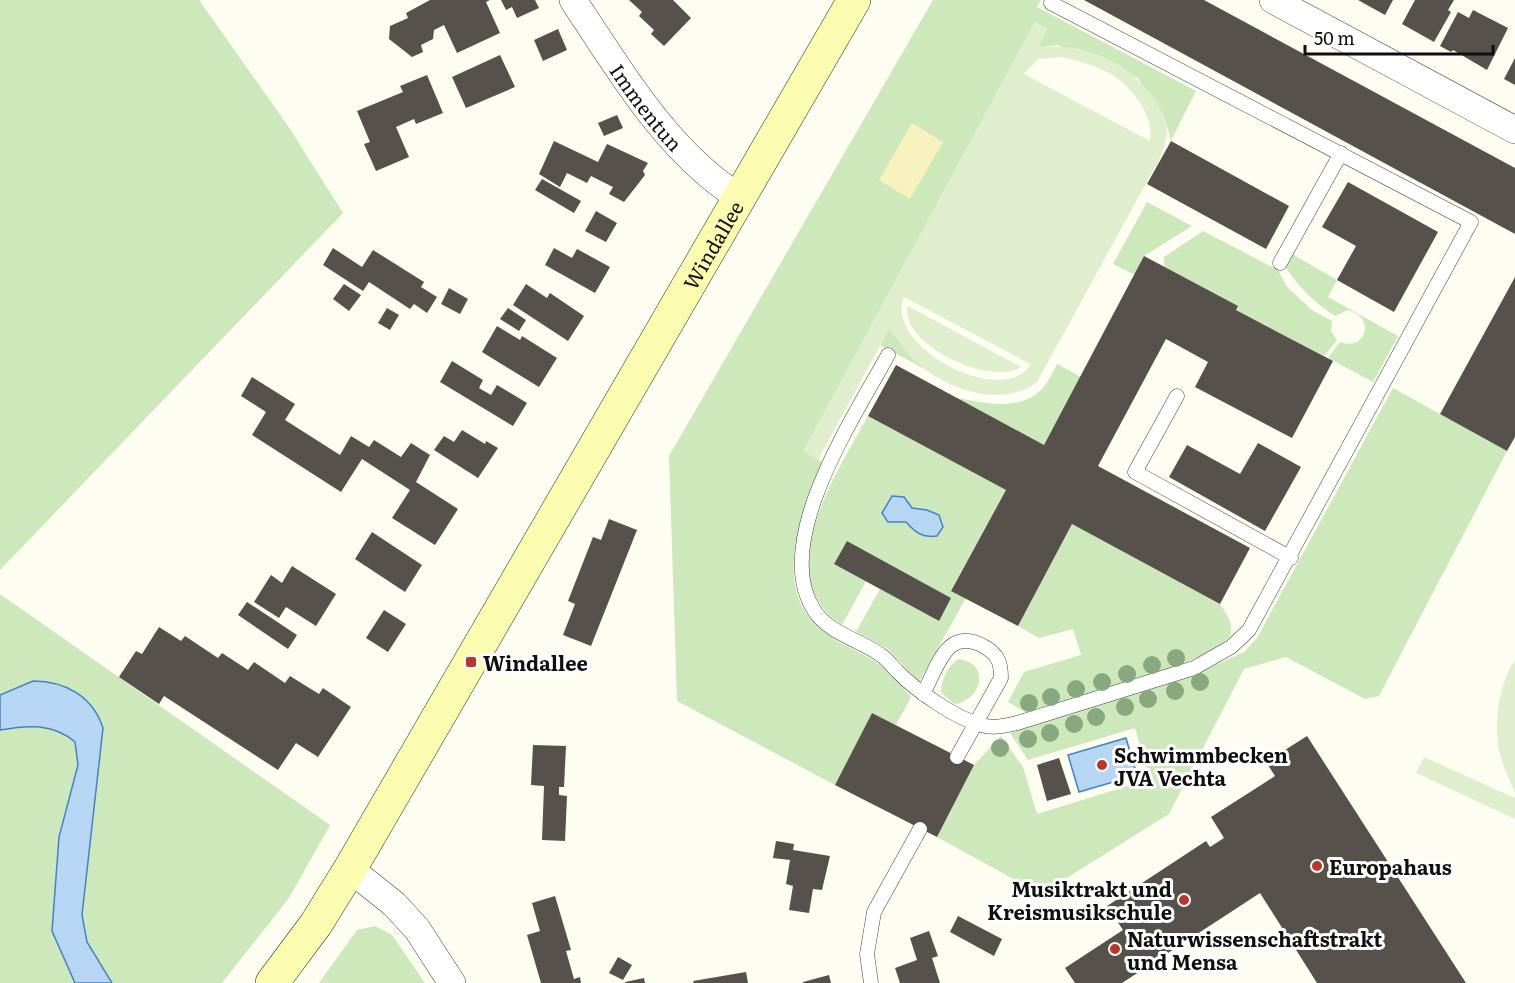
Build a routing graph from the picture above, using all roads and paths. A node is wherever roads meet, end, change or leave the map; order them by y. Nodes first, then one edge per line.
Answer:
1 (573, 0) edge
2 (854, 0) edge
3 (1273, 0) edge
4 (1051, 3) dead end
5 (1515, 130) edge
6 (1341, 153) junction
7 (740, 198) junction
8 (1280, 263) dead end
9 (888, 355) dead end
10 (1177, 396) dead end
11 (1291, 558) junction
12 (922, 694) junction
13 (976, 723) junction
14 (957, 757) dead end
15 (920, 829) dead end
16 (350, 869) junction
17 (272, 983) edge
18 (452, 983) edge
19 (871, 983) edge

1 - 7 street, Immentun
2 - 7 main road, Windallee
3 - 5 street
4 - 6 lane
6 - 8 lane
6 - 11 lane
7 - 16 main road, Windallee
9 - 12 lane
10 - 11 lane
11 - 13 lane
12 - 13 lane
12 - 13 lane
13 - 14 lane
15 - 19 lane
16 - 17 main road, Windallee
16 - 18 street

